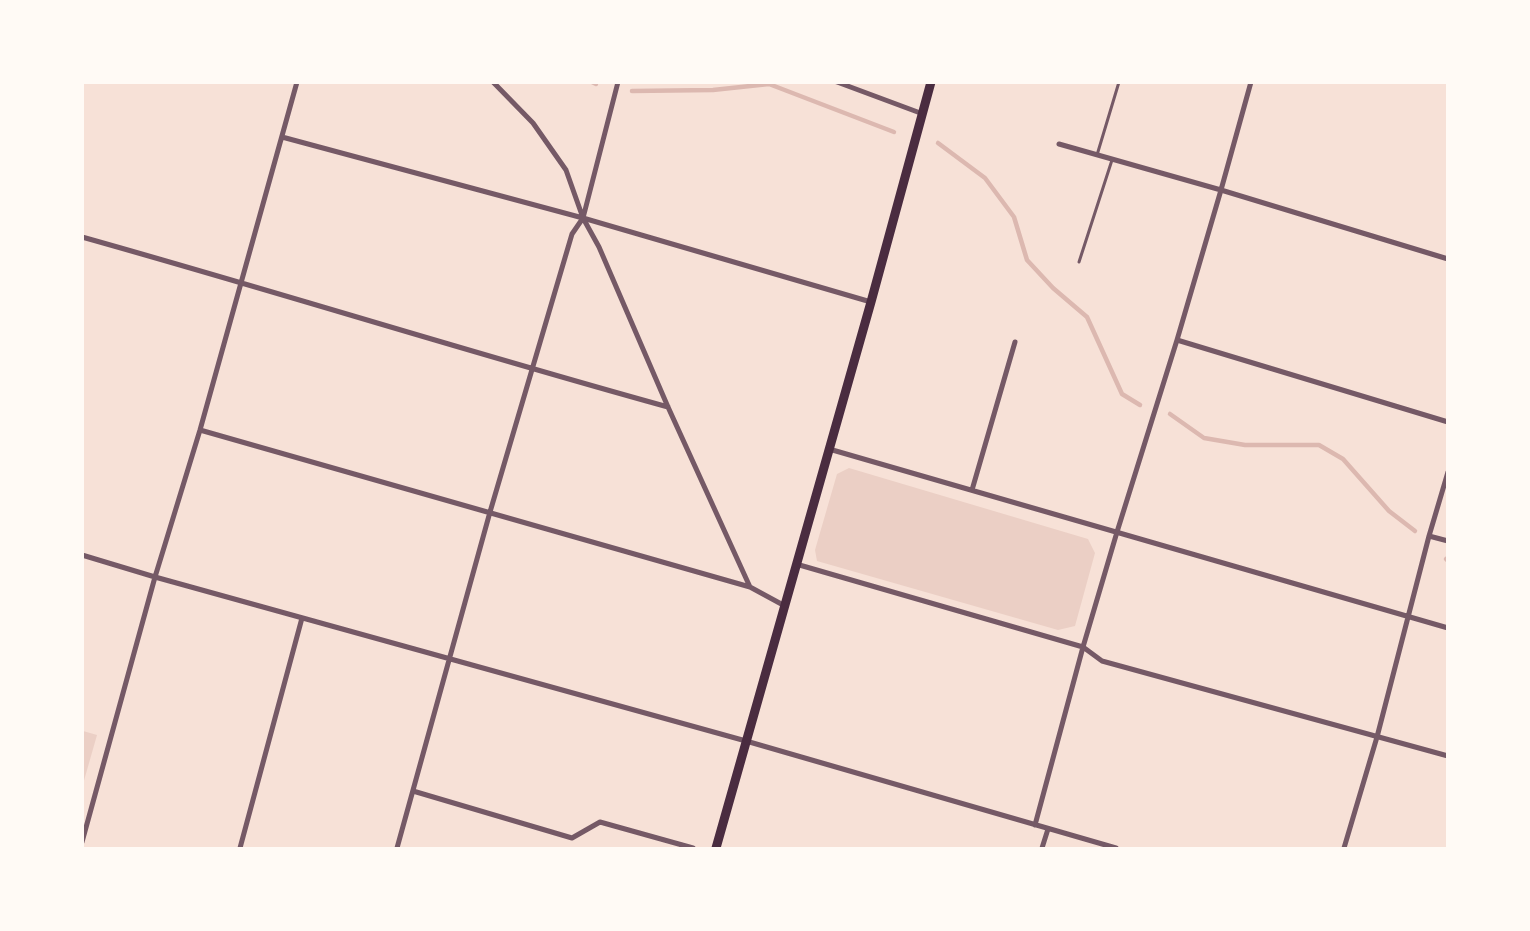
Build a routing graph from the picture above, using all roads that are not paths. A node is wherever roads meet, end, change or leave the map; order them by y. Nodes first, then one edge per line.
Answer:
1 (297, 82) edge
2 (492, 82) edge
3 (618, 82) edge
4 (837, 82) edge
5 (931, 82) edge
6 (1119, 82) edge
7 (1251, 82) edge
8 (923, 114) junction
9 (282, 137) junction
10 (1059, 144) dead end
11 (1097, 155) junction
12 (1112, 159) junction
13 (1221, 190) junction
14 (583, 218) junction
15 (82, 237) edge
16 (1448, 259) edge
17 (1079, 262) dead end
18 (242, 282) junction
19 (871, 302) junction
20 (1178, 340) junction
21 (1015, 342) dead end
22 (532, 370) junction
23 (668, 407) junction
24 (1448, 422) edge
25 (200, 430) junction
26 (829, 449) junction
27 (1448, 472) edge
28 (972, 490) junction
29 (490, 512) junction
30 (1117, 532) junction
31 (1429, 536) junction
32 (1448, 541) edge
33 (82, 555) edge
34 (796, 564) junction
35 (155, 577) junction
36 (750, 587) junction
37 (784, 606) junction
38 (1409, 616) junction
39 (302, 618) junction
40 (1448, 628) edge
41 (1083, 646) junction
42 (450, 658) junction
43 (1377, 737) junction
44 (746, 741) junction
45 (1448, 756) edge
46 (413, 792) junction
47 (1035, 825) junction
48 (1048, 829) junction
49 (82, 842) edge
50 (240, 848) edge
51 (397, 848) edge
52 (693, 848) edge
53 (716, 848) edge
54 (1042, 848) edge
55 (1116, 848) edge
56 (1344, 848) edge

1 - 9 street
2 - 14 street
3 - 14 street
4 - 8 street
5 - 8 main road
6 - 11 lane
7 - 13 street
8 - 19 main road
9 - 14 street
9 - 18 street
10 - 11 street
11 - 12 street
12 - 13 street
12 - 17 lane
13 - 16 street
13 - 20 street
14 - 19 street
14 - 22 street
14 - 23 street
15 - 18 street
18 - 22 street
18 - 25 street
19 - 26 main road
20 - 24 street
20 - 30 street
21 - 28 street
22 - 23 street
22 - 29 street
23 - 36 street
25 - 29 street
25 - 35 street
26 - 28 street
26 - 34 main road
27 - 31 street
28 - 30 street
29 - 36 street
29 - 42 street
30 - 38 street
30 - 41 street
31 - 32 street
31 - 38 street
33 - 35 street
34 - 37 main road
34 - 41 street
35 - 39 street
35 - 49 street
36 - 37 street
37 - 44 main road
38 - 40 street
38 - 43 street
39 - 42 street
39 - 50 street
41 - 43 street
41 - 47 street
42 - 44 street
42 - 46 street
43 - 45 street
43 - 56 street
44 - 47 street
44 - 53 main road
46 - 51 street
46 - 52 street
47 - 48 street
48 - 54 street
48 - 55 street

